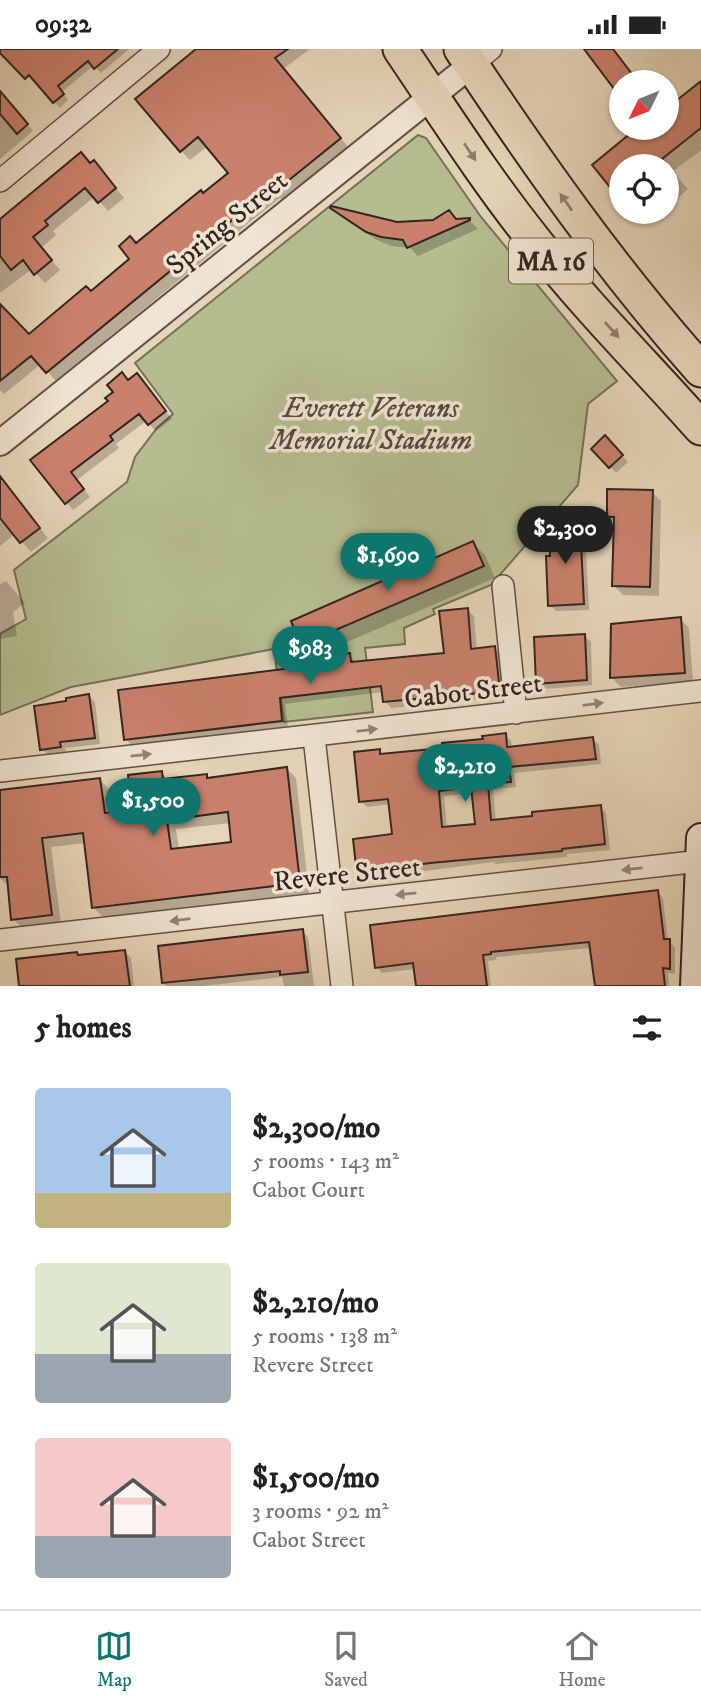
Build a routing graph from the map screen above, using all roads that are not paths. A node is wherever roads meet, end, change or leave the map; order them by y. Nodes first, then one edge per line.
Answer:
1 (159, 49) edge
2 (400, 49) edge
3 (474, 54) edge
4 (432, 96) junction
5 (0, 181) edge
6 (701, 370) edge
7 (701, 428) edge
8 (0, 443) edge
9 (503, 586) dead end
10 (701, 691) edge
11 (516, 713) junction
12 (314, 737) junction
13 (0, 771) edge
14 (701, 854) edge
15 (334, 903) junction
16 (0, 940) edge
17 (342, 986) edge
18 (695, 986) edge

1 - 5 street
2 - 4 highway, MA 16
3 - 4 street, Spring Street
6 -> 3 highway, MA 16
4 -> 7 highway, MA 16
4 - 8 street, Spring Street
9 - 11 street
11 -> 10 street, Cabot Street
12 -> 11 street, Cabot Street
13 -> 12 street, Cabot Street
12 - 15 street
14 -> 15 street, Revere Street
14 - 18 main road
15 -> 16 street, Revere Street
15 - 17 street

